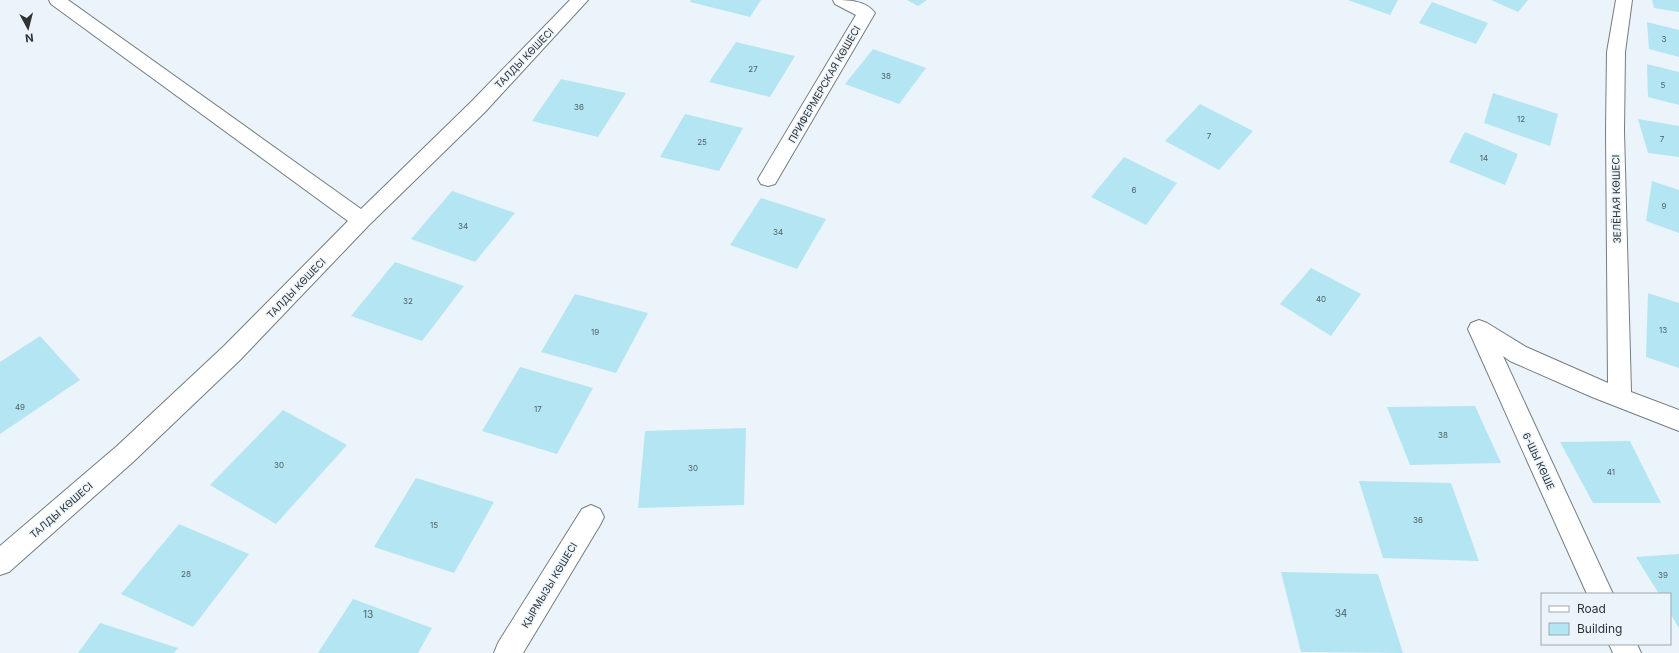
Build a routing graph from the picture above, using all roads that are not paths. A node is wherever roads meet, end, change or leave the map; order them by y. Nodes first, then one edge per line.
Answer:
1 (58, 0) edge
2 (580, 0) edge
3 (841, 0) edge
4 (1624, 0) edge
5 (768, 179) dead end
6 (362, 220) junction
7 (1620, 398) junction
8 (1679, 421) edge
9 (591, 517) dead end
10 (0, 563) edge
11 (1600, 593) edge
12 (508, 653) edge

1 - 6 street
2 - 6 street, ТАЛДЫ КӨШЕСІ
3 - 5 street, ПРИФЕРМЕРСКАЯ КӨШЕСІ
4 - 7 street, ЗЕЛЁНАЯ КӨШЕСІ
6 - 10 street, ТАЛДЫ КӨШЕСІ
7 - 8 street
7 - 11 street, 6-ШЫ КӨШЕ
9 - 12 street, ҚЫРМЫЗЫ КӨШЕСІ

